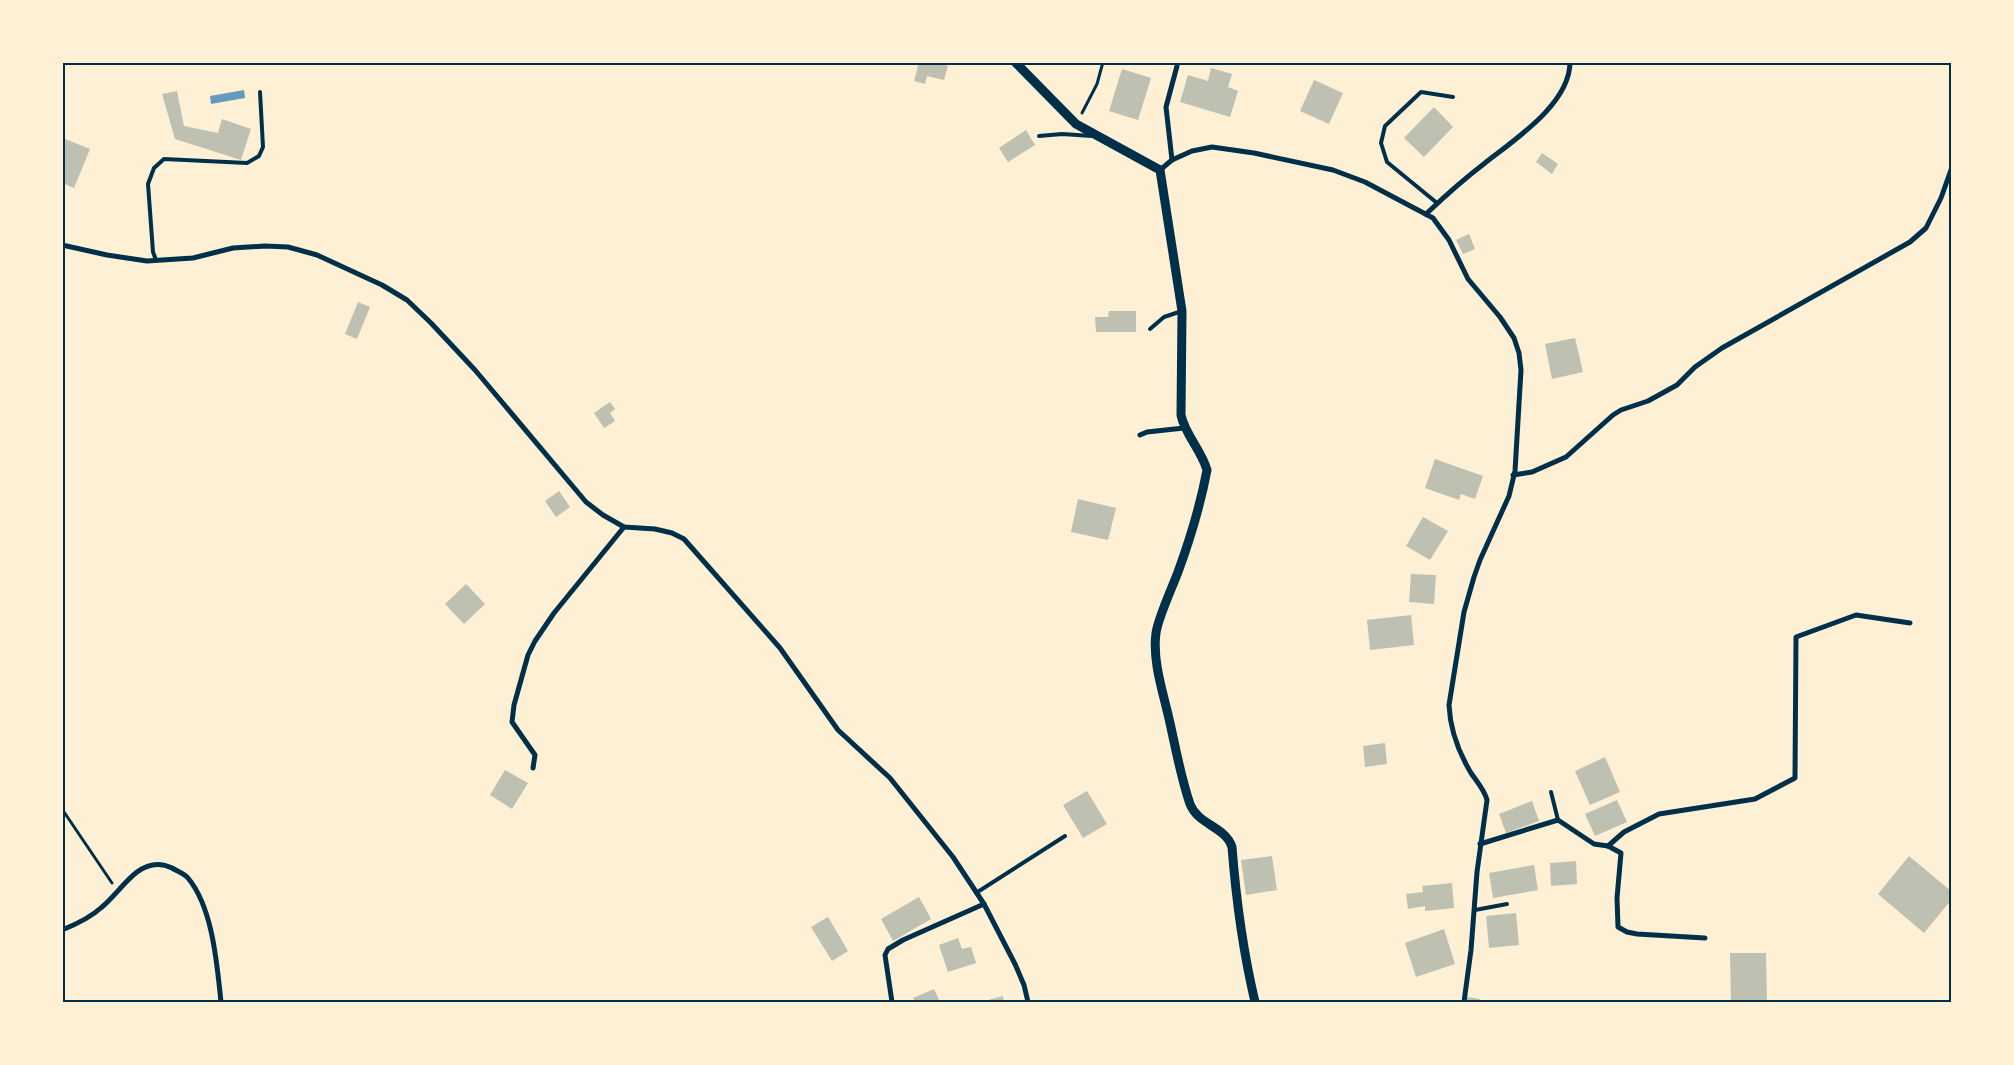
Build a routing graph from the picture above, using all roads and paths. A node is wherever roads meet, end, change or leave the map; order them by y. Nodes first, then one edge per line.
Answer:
1 (1015, 62) edge
2 (1103, 62) edge
3 (1570, 62) edge
4 (1177, 66) dead end
5 (260, 92) dead end
6 (1453, 97) dead end
7 (1076, 124) junction
8 (1039, 136) dead end
9 (1094, 136) junction
10 (1172, 160) junction
11 (1952, 167) edge
12 (1160, 170) junction
13 (1437, 204) junction
14 (1426, 214) junction
15 (62, 245) edge
16 (156, 260) junction
17 (1182, 311) junction
18 (1150, 329) dead end
19 (1184, 428) junction
20 (1140, 435) dead end
21 (1513, 475) junction
22 (624, 527) junction
23 (1910, 624) dead end
24 (533, 768) dead end
25 (1551, 792) dead end
26 (62, 809) edge
27 (1558, 820) junction
28 (1065, 836) dead end
29 (1480, 844) junction
30 (1608, 846) junction
31 (117, 891) junction
32 (976, 893) junction
33 (984, 904) junction
34 (1507, 904) dead end
35 (1475, 910) junction
36 (62, 930) edge
37 (1705, 938) dead end
38 (221, 1002) edge
39 (892, 1002) edge
40 (1028, 1002) edge
41 (1255, 1002) edge
42 (1464, 1002) edge

1 - 7 street
2 - 7 path
3 - 13 street
4 - 10 street
5 - 16 lane
6 - 13 lane
7 - 9 street
8 - 9 lane
9 - 12 street
10 - 12 street
10 - 14 street
11 - 21 street
12 - 17 street
13 - 14 street
14 - 21 street
15 - 16 street
16 - 22 street
17 - 18 lane
17 - 19 street
19 - 20 street
19 - 41 street
21 - 29 street
22 - 24 street
22 - 32 street
23 - 30 street
25 - 27 lane
26 - 31 path
27 - 29 street
27 - 30 street
28 - 32 lane
29 - 35 street
30 - 37 street
31 - 36 street
31 - 38 street
32 - 33 street
33 - 39 street
33 - 40 street
34 - 35 lane
35 - 42 street

